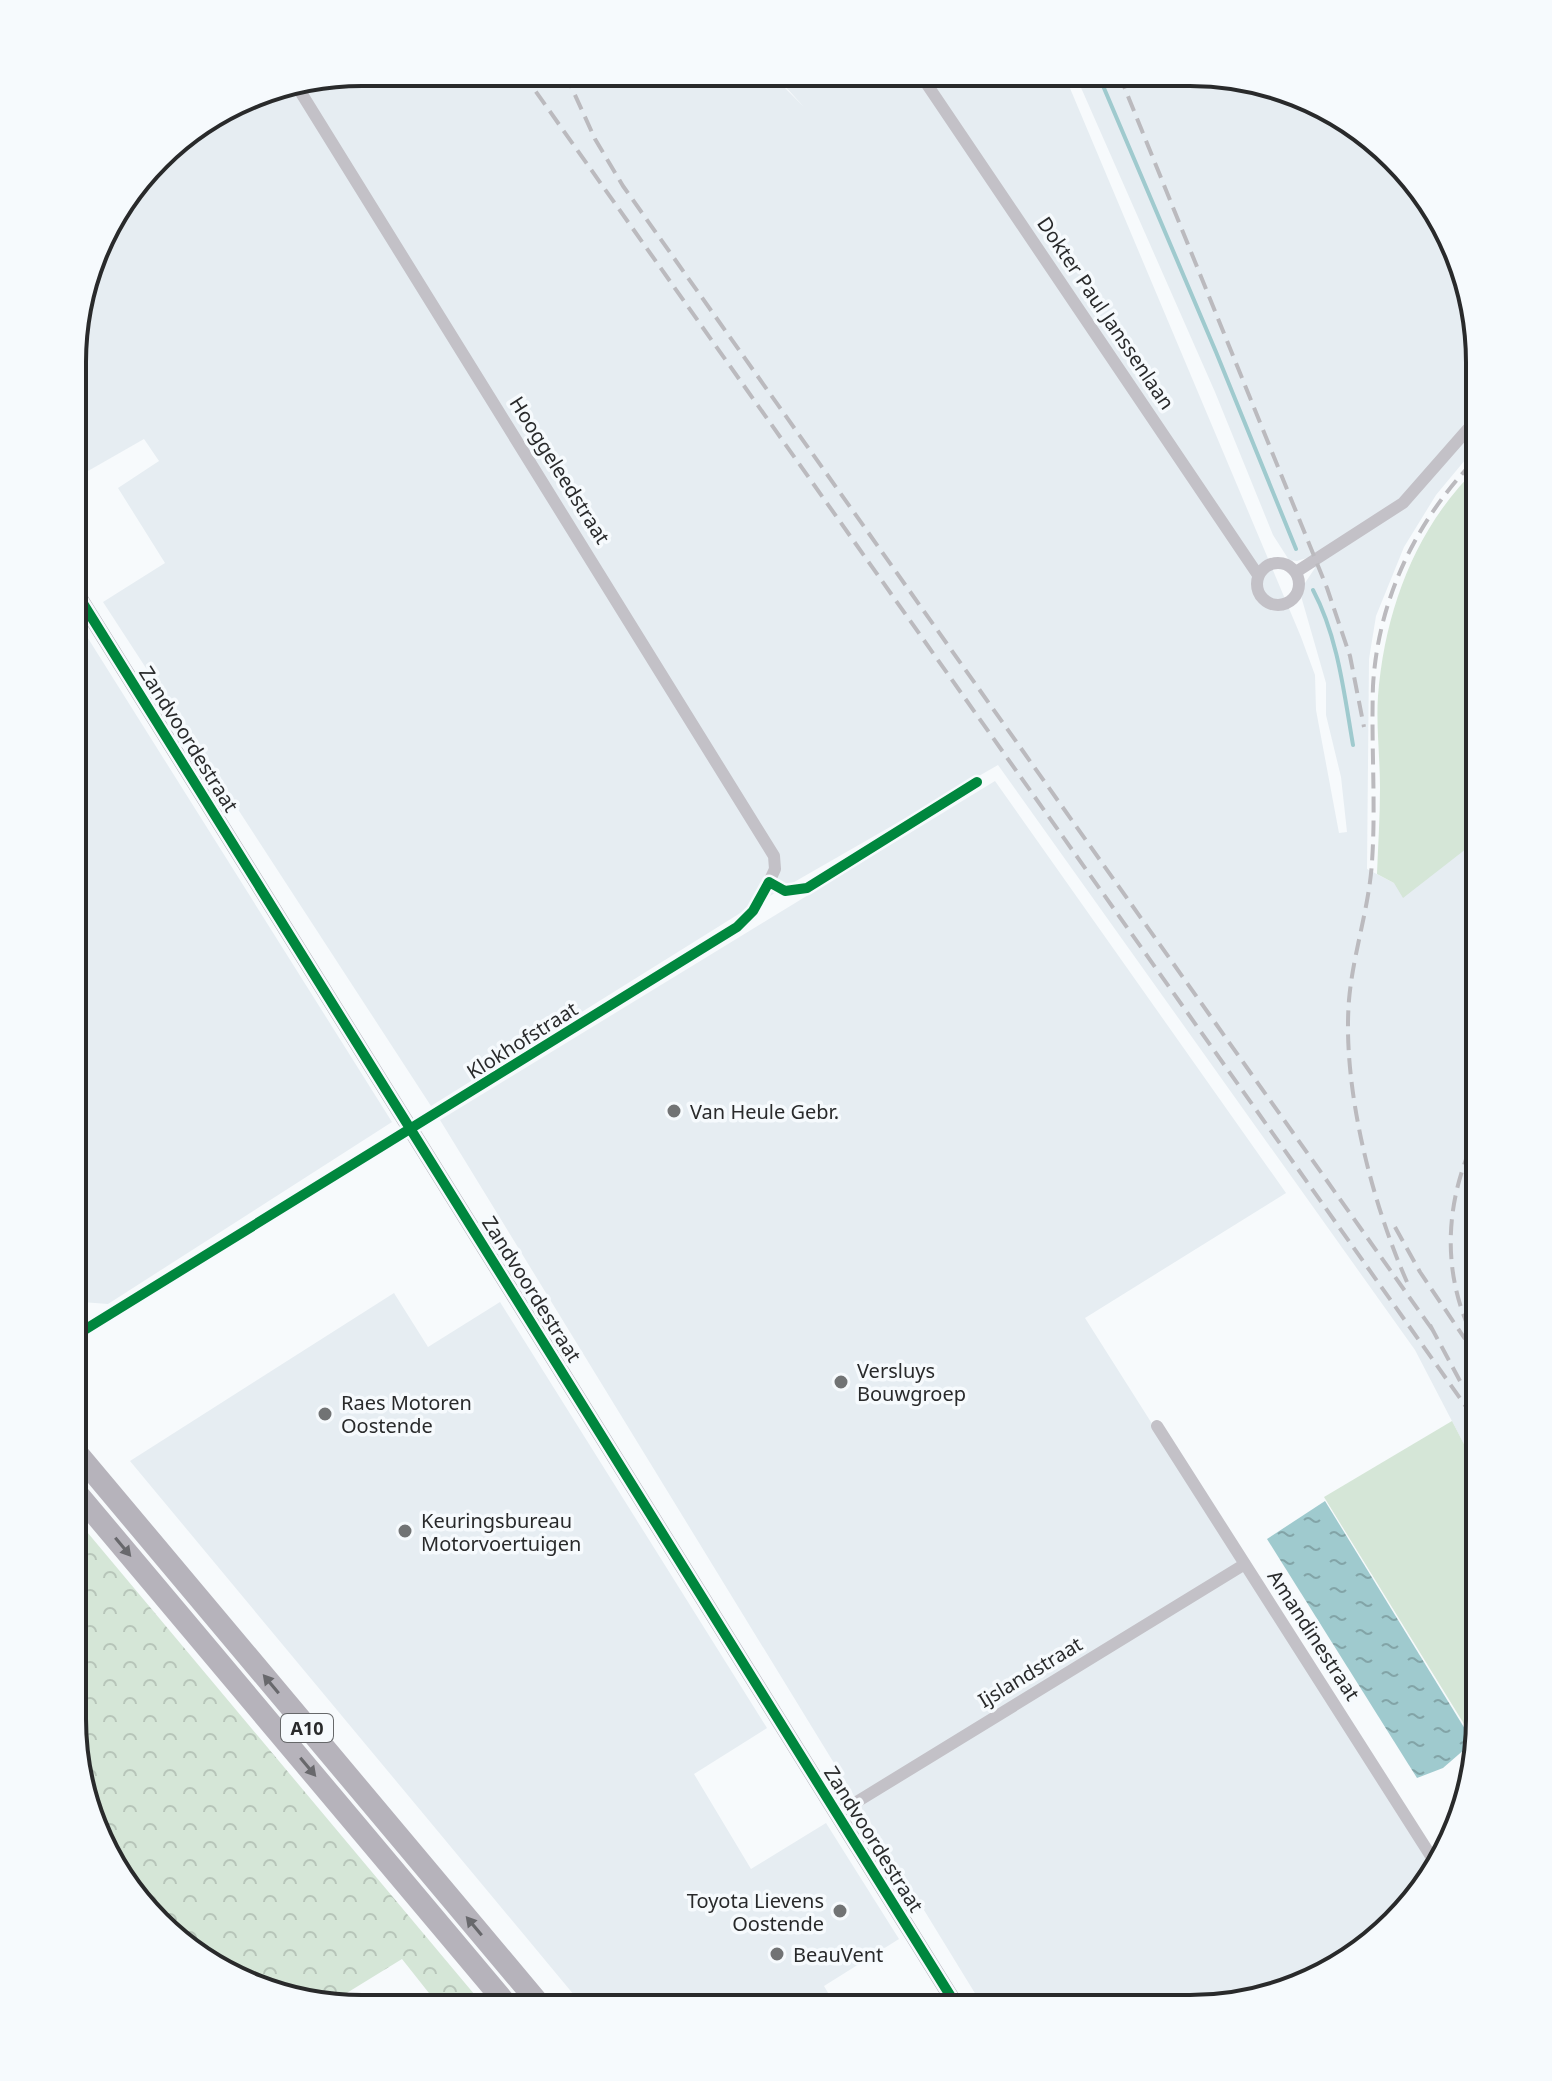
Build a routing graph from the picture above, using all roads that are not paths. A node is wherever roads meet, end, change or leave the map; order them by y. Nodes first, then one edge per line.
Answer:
1 (928, 86) edge
2 (301, 93) edge
3 (1466, 431) edge
4 (1296, 572) junction
5 (1258, 575) junction
6 (86, 608) edge
7 (977, 782) dead end
8 (769, 882) junction
9 (412, 1129) junction
10 (86, 1329) edge
11 (1157, 1426) dead end
12 (86, 1464) edge
13 (86, 1504) edge
14 (1245, 1564) junction
15 (837, 1814) junction
16 (1430, 1854) edge
17 (498, 1955) junction
18 (499, 1995) edge
19 (532, 1995) edge
20 (537, 1995) edge
21 (950, 1995) edge

1 - 5 street, Dokter Paul Janssenlaan
2 - 8 street, Hooggeleedstraat
3 - 4 street
4 - 5 street
4 - 5 street, Dokter Paul Janssenlaan
6 - 9 main road, Zandvoordestraat
7 - 8 street
8 - 9 street, Klokhofstraat
9 - 10 street, Klokhofstraat
9 - 15 main road, Zandvoordestraat
11 - 14 street, Amandinestraat
17 -> 12 highway, A10
13 -> 18 highway, A10
14 - 15 street, Ijslandstraat
14 - 16 street, Amandinestraat
15 - 21 main road, Zandvoordestraat
17 - 19 highway, A10
17 - 20 highway, A10

